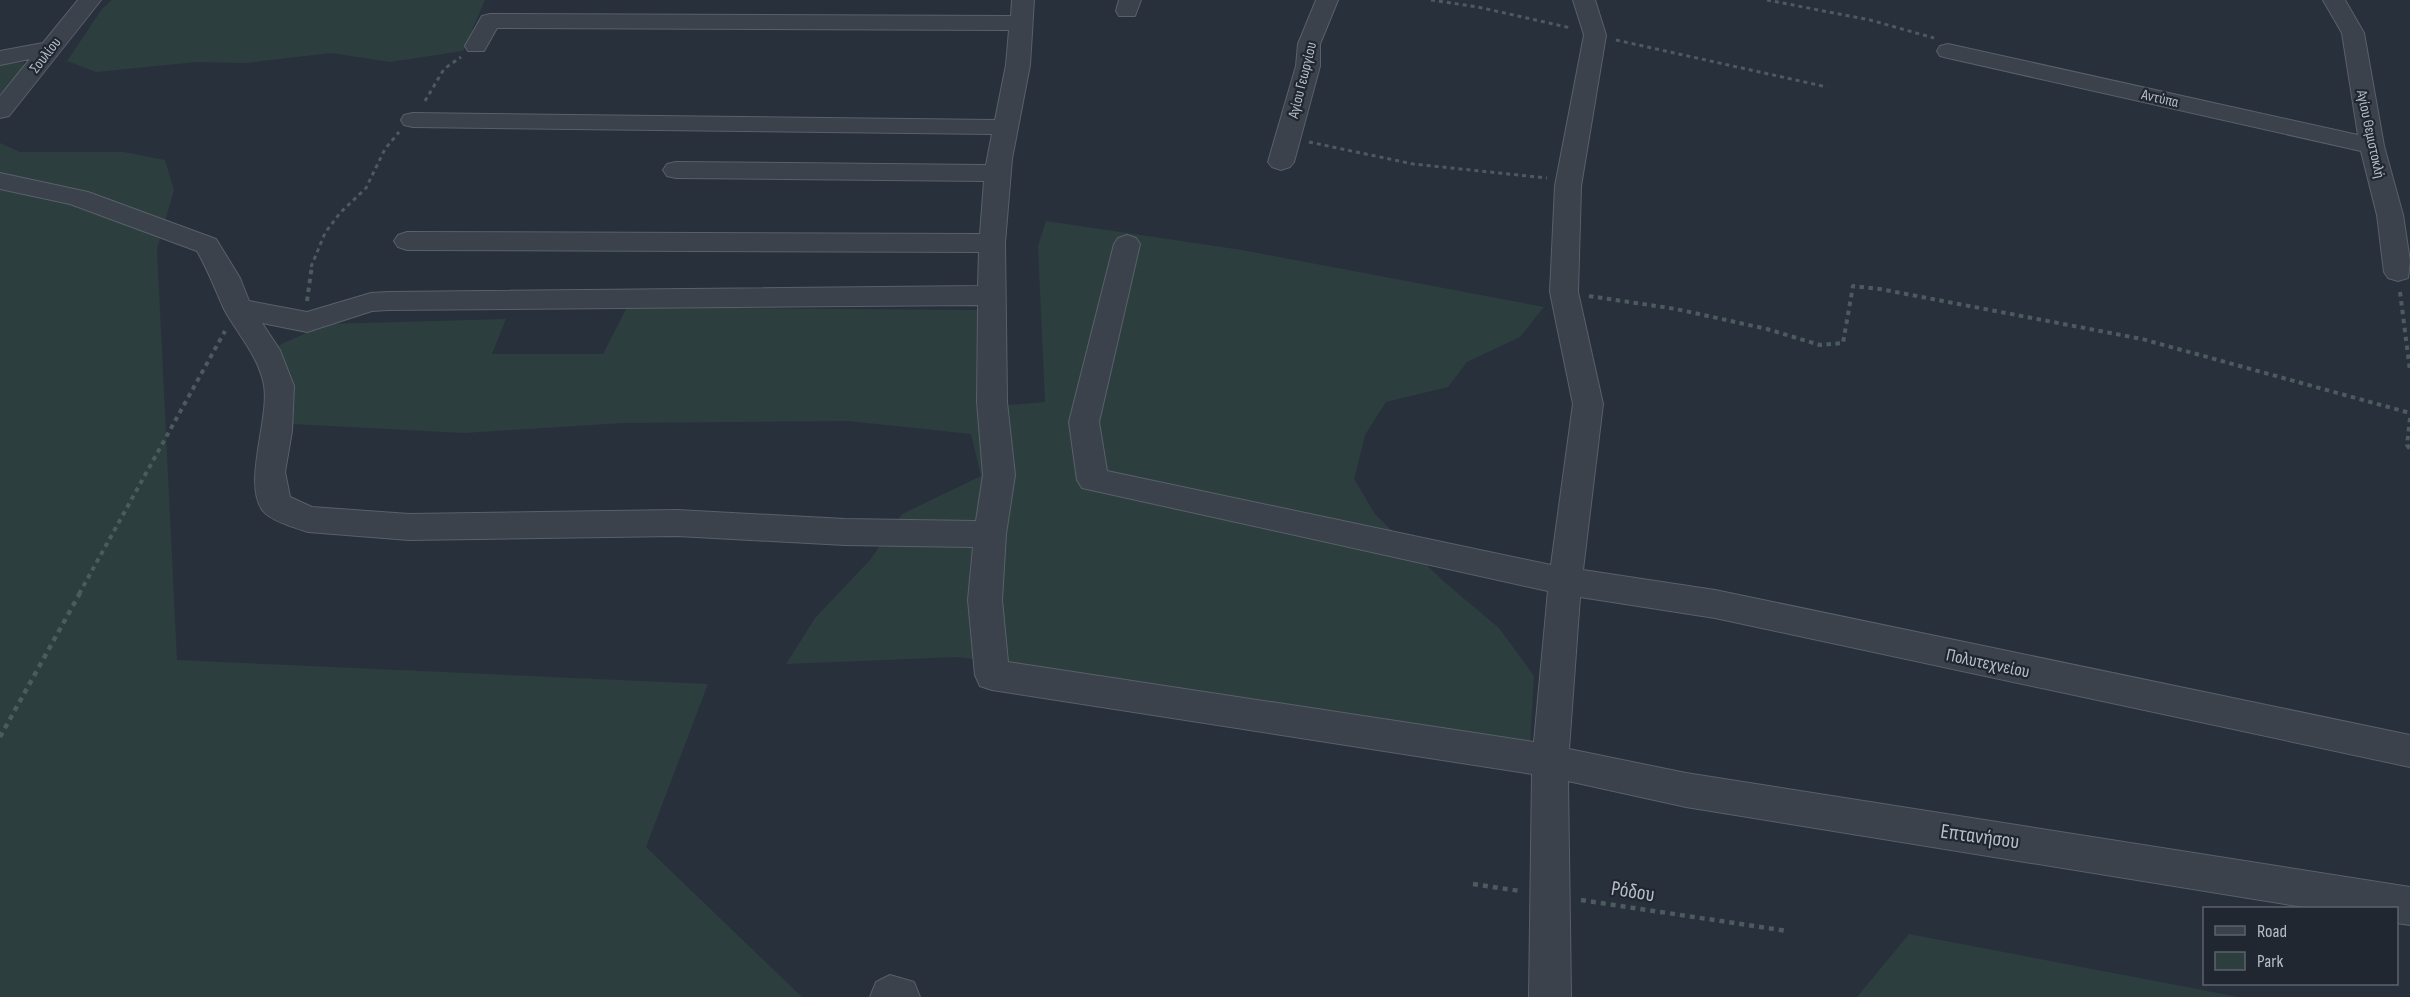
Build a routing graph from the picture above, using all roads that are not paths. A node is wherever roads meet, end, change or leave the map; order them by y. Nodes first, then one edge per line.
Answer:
1 (90, 0) edge
2 (500, 0) edge
3 (739, 0) edge
4 (1327, 0) edge
5 (1584, 0) edge
6 (2334, 0) edge
7 (1022, 11) edge
8 (490, 21) junction
9 (727, 24) junction
10 (1945, 45) road end
11 (476, 46) road end
12 (50, 49) junction
13 (0, 58) edge
14 (0, 111) edge
15 (412, 120) road end
16 (1005, 127) junction
17 (2372, 146) junction
18 (1281, 162) dead end
19 (676, 170) dead end
20 (998, 173) junction
21 (0, 181) edge
22 (408, 241) dead end
23 (992, 243) junction
24 (1127, 244) dead end
25 (2398, 272) road end
26 (993, 295) junction
27 (238, 308) junction
28 (990, 534) junction
29 (1565, 581) junction
30 (2410, 751) edge
31 (1550, 761) junction
32 (2410, 906) edge
33 (1550, 997) edge

1 - 12 street, Σουλίου
2 - 8 street
3 - 9 street
4 - 18 street, Αγίου Γεωργίου
5 - 29 street
6 - 17 street, Αγίου Θεμιστοκλή
7 - 9 street
7 - 16 street
8 - 9 street
8 - 11 street
10 - 17 street, Αντύπα
12 - 13 street
12 - 14 street, Σουλίου
15 - 16 street
16 - 20 street
17 - 25 street, Αγίου Θεμιστοκλή
19 - 20 street
20 - 23 street
21 - 27 street
22 - 23 street
23 - 26 street
24 - 29 street, Πολυτεχνείου
26 - 27 street
26 - 28 street
27 - 28 street
28 - 31 street, Επτανήσου
29 - 30 street, Πολυτεχνείου
29 - 31 street
31 - 32 street, Επτανήσου
31 - 33 street

